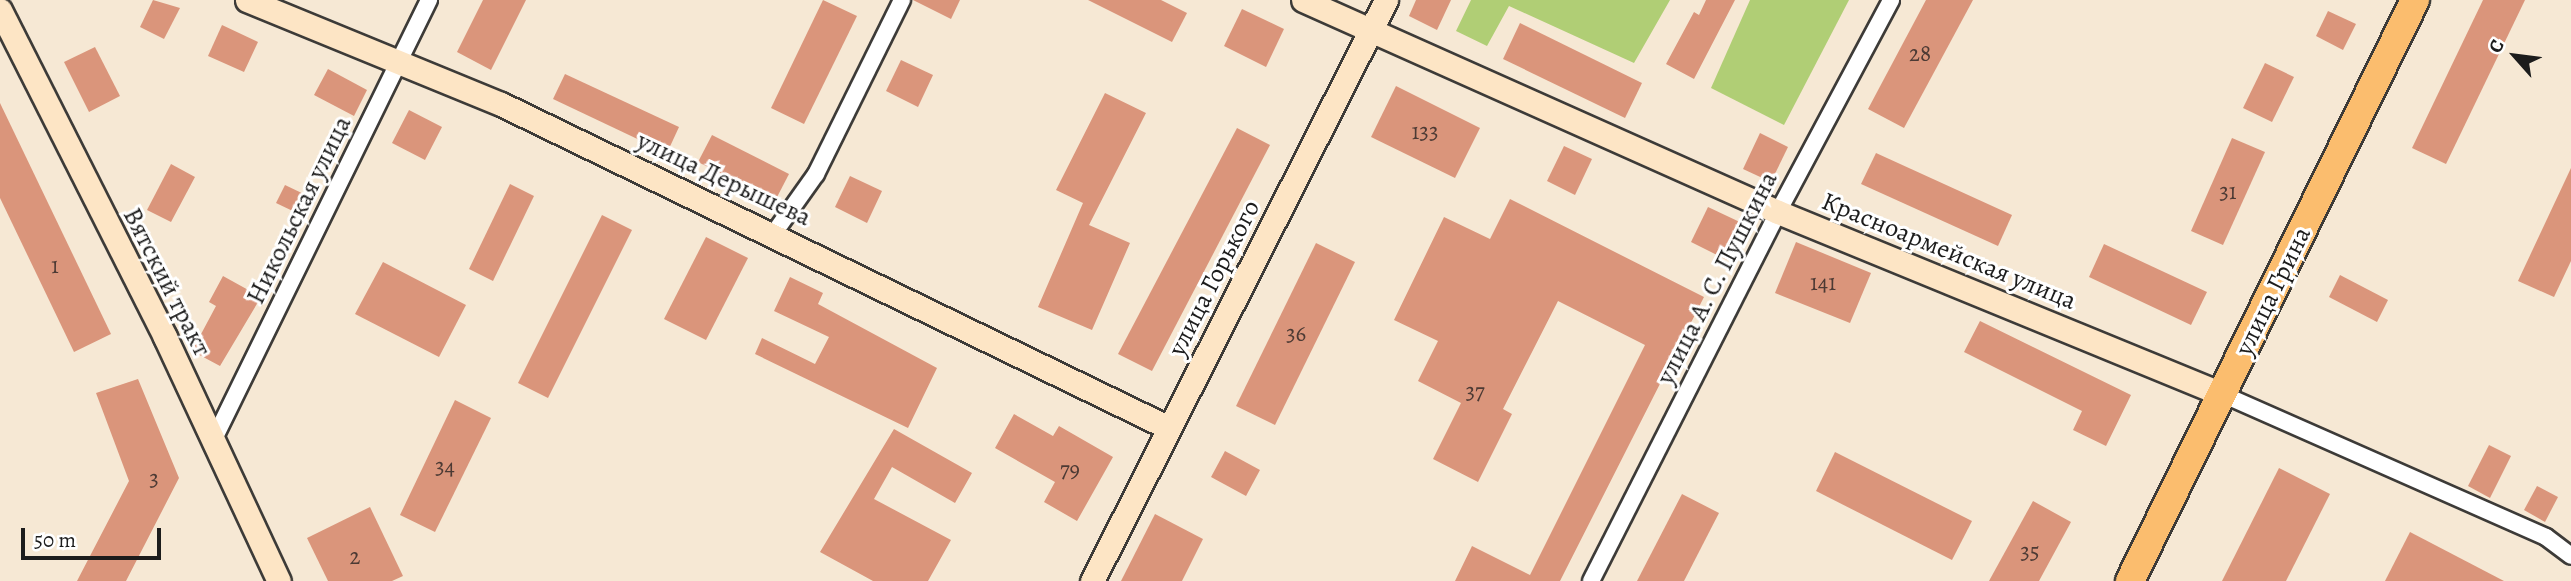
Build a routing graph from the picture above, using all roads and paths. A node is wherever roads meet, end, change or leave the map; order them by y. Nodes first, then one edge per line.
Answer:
1 (247, 0) edge
2 (429, 0) edge
3 (902, 0) edge
4 (1303, 0) edge
5 (1386, 0) edge
6 (1891, 0) edge
7 (2414, 0) edge
8 (0, 10) edge
9 (1371, 30) junction
10 (400, 62) junction
11 (1778, 212) junction
12 (774, 233) junction
13 (2222, 394) junction
14 (1169, 428) junction
15 (213, 441) junction
16 (2571, 556) edge
17 (279, 581) edge
18 (1092, 581) edge
19 (1591, 581) edge
20 (2130, 581) edge

1 - 10 street, улица Дерышева
2 - 10 street, Никольская улица
3 - 12 street
4 - 9 street, Красноармейская улица
5 - 9 street, улица Горького
6 - 11 street, улица А. С. Пушкина
7 - 13 highway, улица Грина
8 - 15 street, Вятский тракт
9 - 11 street, Красноармейская улица
9 - 14 street, улица Горького
10 - 12 street, улица Дерышева
10 - 15 street, Никольская улица
11 - 13 street, Красноармейская улица
11 - 19 street, улица А. С. Пушкина
12 - 14 street, улица Дерышева
13 - 16 street, Красноармейская улица
13 - 20 highway, улица Грина
14 - 18 street, улица Горького
15 - 17 street, Вятский тракт

